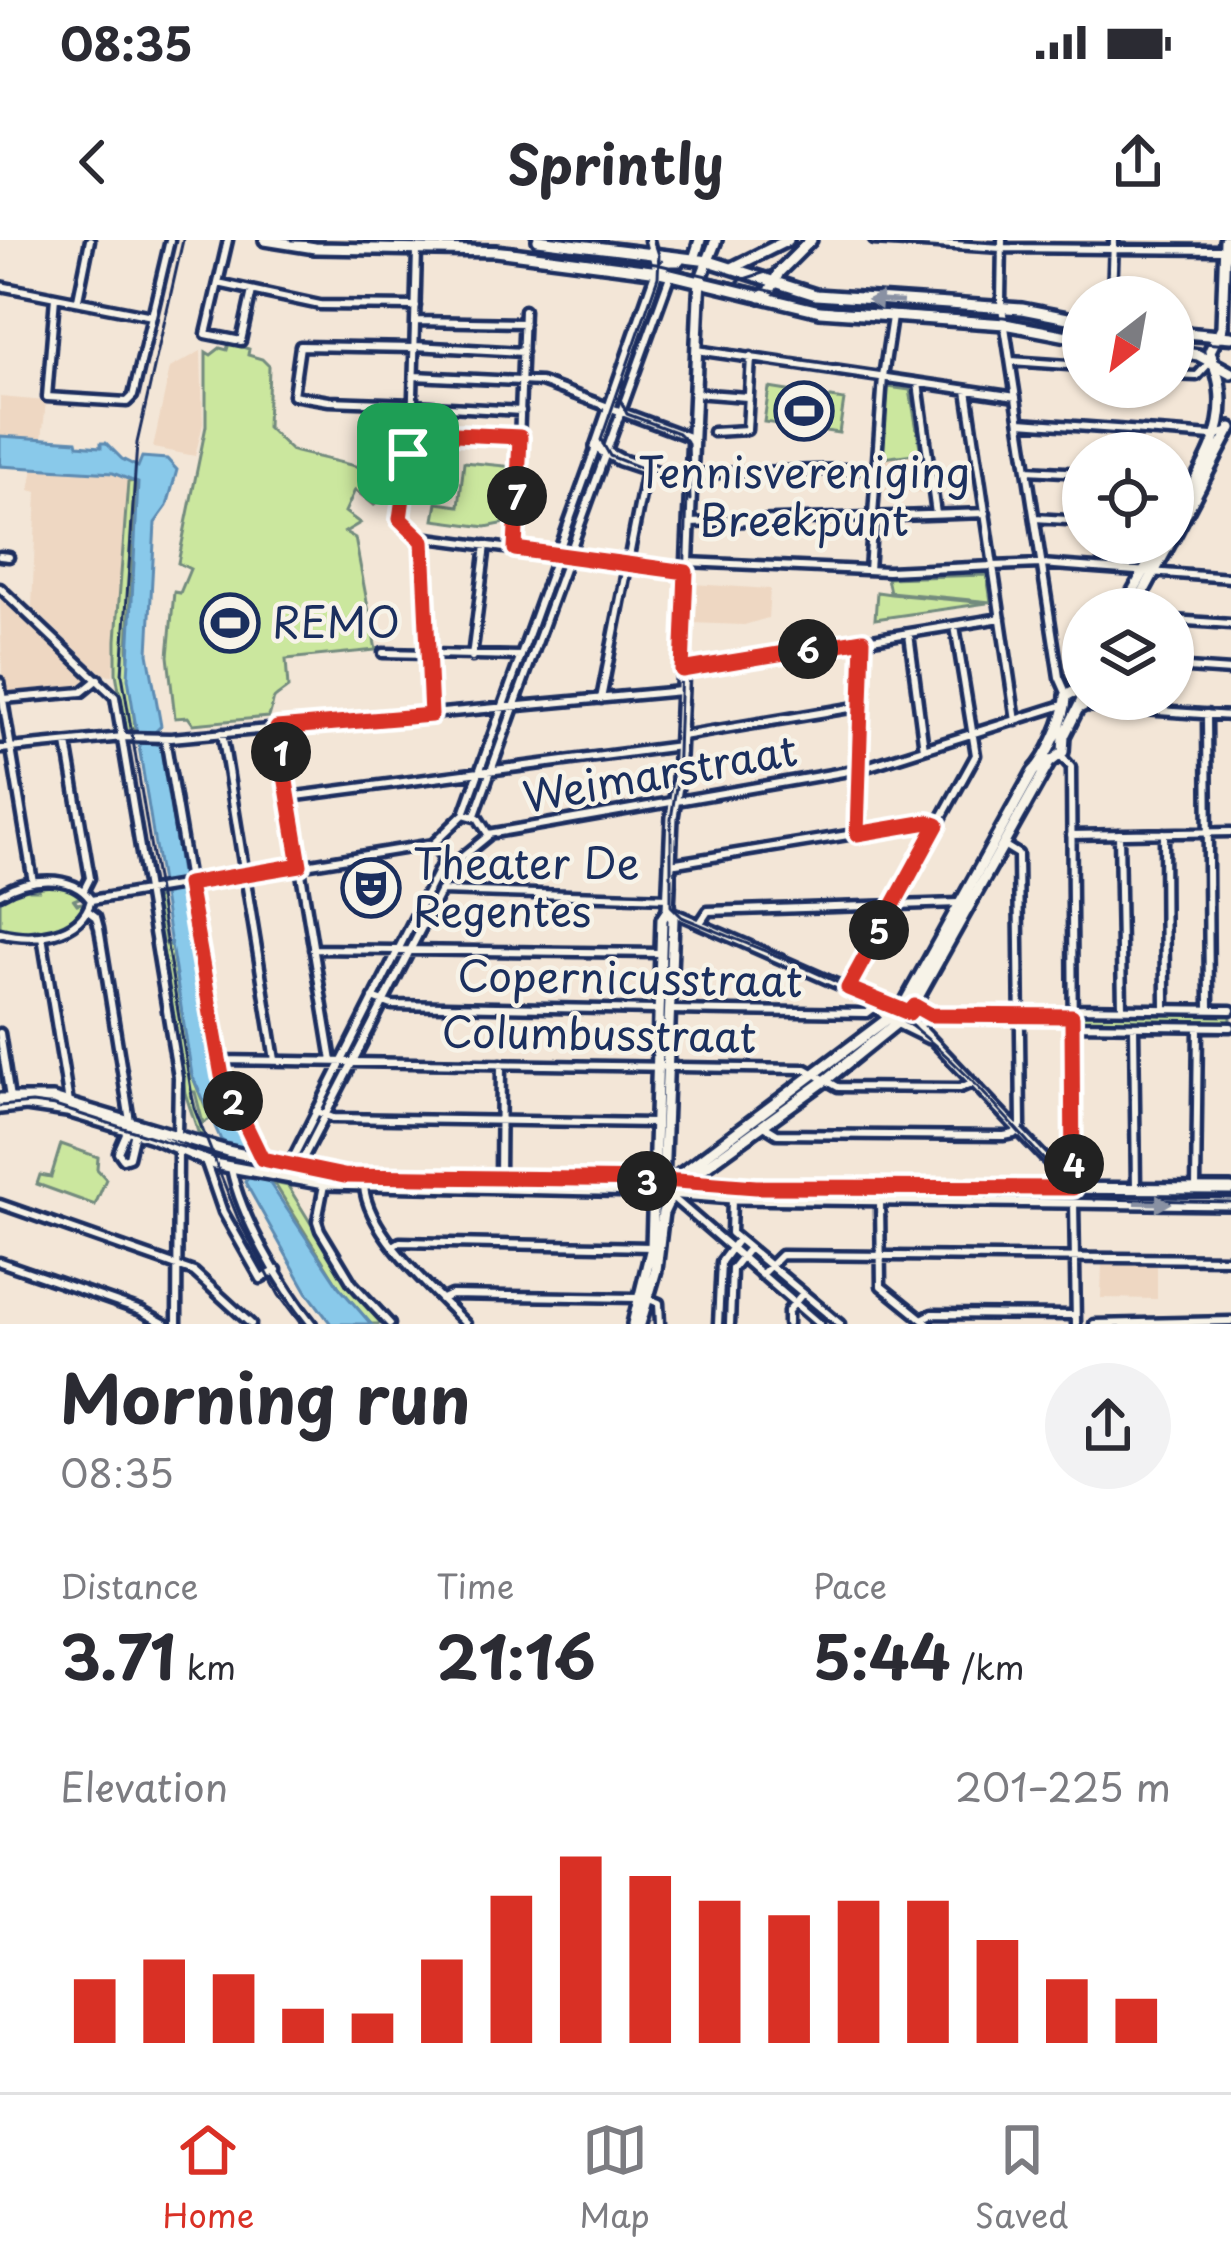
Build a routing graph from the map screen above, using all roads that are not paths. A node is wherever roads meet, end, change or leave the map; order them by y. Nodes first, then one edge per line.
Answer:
1 (90, 240) edge
2 (170, 240) edge
3 (228, 240) edge
4 (265, 240) edge
5 (538, 240) edge
6 (652, 240) edge
7 (700, 240) edge
8 (716, 240) edge
9 (788, 240) edge
10 (811, 240) edge
11 (874, 240) edge
12 (1114, 240) edge
13 (917, 241) edge
14 (1002, 244) edge
15 (1058, 245) edge
16 (1223, 247) edge
17 (417, 249) junction
18 (1114, 250) junction
19 (657, 255) junction
20 (779, 258) junction
21 (691, 259) junction
22 (710, 261) junction
23 (732, 268) junction
24 (657, 272) junction
25 (670, 276) junction
26 (1113, 276) edge
27 (700, 281) junction
28 (218, 283) junction
29 (774, 283) junction
30 (0, 286) edge
31 (1227, 290) edge
32 (252, 291) junction
33 (760, 296) junction
34 (55, 297) junction
35 (78, 299) junction
36 (416, 306) junction
37 (1002, 308) junction
38 (524, 310) dead end
39 (152, 316) junction
40 (892, 317) junction
41 (1062, 318) edge
42 (416, 321) junction
43 (524, 323) junction
44 (1005, 324) junction
45 (1194, 334) edge
46 (1062, 335) edge
47 (1225, 336) edge
48 (415, 347) junction
49 (697, 350) junction
50 (523, 352) junction
51 (751, 357) junction
52 (1194, 357) edge
53 (1011, 362) junction
54 (1212, 362) junction
55 (1062, 365) edge
56 (1231, 373) edge
57 (414, 376) junction
58 (1194, 376) edge
59 (883, 377) junction
60 (522, 382) junction
61 (918, 383) junction
62 (967, 390) junction
63 (694, 394) junction
64 (747, 397) junction
65 (1016, 397) junction
66 (413, 405) junction
67 (615, 410) junction
68 (521, 411) junction
69 (1020, 422) junction
70 (1231, 430) edge
71 (412, 432) junction
72 (700, 434) junction
73 (1218, 434) junction
74 (520, 437) junction
75 (601, 450) junction
76 (876, 468) junction
77 (646, 470) junction
78 (1027, 470) junction
79 (1062, 472) edge
80 (689, 479) junction
81 (1194, 480) edge
82 (1194, 500) edge
83 (986, 513) junction
84 (936, 514) junction
85 (873, 517) junction
86 (1035, 518) junction
87 (1062, 520) edge
88 (688, 523) junction
89 (421, 537) junction
90 (486, 545) junction
91 (515, 549) junction
92 (557, 554) junction
93 (568, 556) junction
94 (627, 564) junction
95 (1041, 564) junction
96 (1152, 564) edge
97 (1155, 564) edge
98 (993, 566) junction
99 (686, 567) junction
100 (869, 570) junction
101 (1149, 572) junction
102 (1231, 578) edge
103 (0, 588) edge
104 (1138, 588) edge
105 (1143, 588) edge
106 (1001, 618) junction
107 (1194, 621) edge
108 (1231, 624) edge
109 (955, 626) junction
110 (909, 633) junction
111 (863, 640) junction
112 (383, 653) dead end
113 (521, 656) junction
114 (429, 657) junction
115 (472, 657) junction
116 (1194, 669) edge
117 (682, 670) junction
118 (1231, 671) edge
119 (98, 680) junction
120 (0, 682) edge
121 (1062, 686) edge
122 (681, 691) junction
123 (601, 699) junction
124 (1, 700) edge
125 (862, 706) junction
126 (1062, 706) edge
127 (514, 707) junction
128 (501, 708) junction
129 (1194, 712) edge
130 (1207, 714) junction
131 (431, 715) junction
132 (1231, 716) edge
133 (1068, 720) edge
134 (1016, 721) junction
135 (277, 728) junction
136 (222, 733) junction
137 (972, 735) junction
138 (123, 737) junction
139 (160, 738) junction
140 (680, 741) junction
141 (67, 743) junction
142 (11, 748) junction
143 (0, 749) edge
144 (924, 749) junction
145 (1054, 755) junction
146 (491, 770) junction
147 (860, 770) junction
148 (479, 772) junction
149 (289, 797) junction
150 (674, 802) junction
151 (464, 814) junction
152 (475, 815) junction
153 (937, 825) junction
154 (1208, 832) junction
155 (1231, 832) edge
156 (1165, 833) junction
157 (488, 834) junction
158 (857, 834) junction
159 (1120, 834) junction
160 (1071, 835) junction
161 (999, 843) junction
162 (433, 844) junction
163 (444, 859) junction
164 (670, 860) junction
165 (455, 863) junction
166 (300, 865) junction
167 (245, 874) junction
168 (33, 882) junction
169 (184, 884) junction
170 (84, 890) junction
171 (148, 891) junction
172 (440, 891) junction
173 (0, 894) edge
174 (91, 900) junction
175 (960, 903) junction
176 (669, 904) junction
177 (893, 904) junction
178 (88, 911) junction
179 (700, 923) junction
180 (0, 933) edge
181 (42, 936) junction
182 (398, 948) junction
183 (313, 949) junction
184 (411, 949) junction
185 (661, 953) junction
186 (848, 988) junction
187 (373, 998) junction
188 (383, 1003) junction
189 (873, 1003) junction
190 (912, 1009) junction
191 (1122, 1009) junction
192 (1165, 1009) junction
193 (658, 1010) junction
194 (671, 1010) junction
195 (1209, 1010) junction
196 (1231, 1010) edge
197 (931, 1015) junction
198 (1020, 1016) junction
199 (1072, 1016) junction
200 (894, 1022) junction
201 (921, 1024) junction
202 (1134, 1026) junction
203 (1198, 1027) junction
204 (1231, 1027) edge
205 (0, 1033) edge
206 (928, 1039) junction
207 (219, 1060) junction
208 (274, 1060) junction
209 (337, 1061) junction
210 (354, 1062) junction
211 (501, 1064) junction
212 (657, 1066) junction
213 (669, 1066) junction
214 (821, 1077) junction
215 (972, 1083) junction
216 (4, 1102) edge
217 (69, 1103) junction
218 (316, 1112) junction
219 (326, 1116) junction
220 (500, 1120) junction
221 (761, 1122) junction
222 (654, 1123) junction
223 (131, 1127) junction
224 (1017, 1131) junction
225 (178, 1146) junction
226 (260, 1158) junction
227 (205, 1160) junction
228 (715, 1162) junction
229 (296, 1166) junction
230 (235, 1169) junction
231 (500, 1178) junction
232 (292, 1180) junction
233 (686, 1181) junction
234 (324, 1184) junction
235 (719, 1184) junction
236 (364, 1186) junction
237 (663, 1187) junction
238 (1067, 1188) junction
239 (1136, 1188) junction
240 (1196, 1189) junction
241 (1231, 1189) edge
242 (880, 1197) junction
243 (732, 1198) junction
244 (1074, 1203) junction
245 (0, 1204) edge
246 (1231, 1204) edge
247 (738, 1239) junction
248 (393, 1246) junction
249 (652, 1247) junction
250 (749, 1248) junction
251 (730, 1249) junction
252 (880, 1256) junction
253 (1075, 1257) junction
254 (741, 1258) junction
255 (1231, 1258) edge
256 (0, 1262) edge
257 (177, 1264) junction
258 (770, 1266) junction
259 (278, 1270) junction
260 (761, 1275) junction
261 (803, 1293) junction
262 (645, 1298) junction
263 (442, 1299) junction
264 (794, 1304) junction
265 (1076, 1320) edge
266 (925, 1321) edge
267 (1231, 1321) edge
268 (165, 1324) edge
269 (177, 1324) edge
270 (251, 1324) edge
271 (312, 1324) edge
272 (390, 1324) edge
273 (466, 1324) edge
274 (636, 1324) edge
275 (660, 1324) edge
276 (718, 1324) edge
277 (730, 1324) edge
278 (788, 1324) edge
279 (819, 1324) edge
280 (840, 1324) edge
281 (1094, 1324) edge

1 - 35 street
2 - 39 street
3 - 28 street
4 - 17 street
5 - 19 street
6 - 19 street
7 - 21 street
8 - 22 street
9 - 20 street
10 - 20 street
11 - 13 street
12 - 18 street
13 - 14 street
14 - 15 street
14 - 37 street
15 - 18 street
16 - 18 street
16 - 31 street
17 - 24 street
17 - 36 street
18 - 26 street
19 - 21 street
19 - 24 street
20 - 23 street
20 - 29 street
21 - 22 street
21 - 24 street
22 - 23 street
22 - 27 street
23 - 29 street
24 - 25 street
24 - 67 street
25 - 27 street
25 - 67 street
27 - 33 street
27 - 49 street
28 - 32 street
28 - 32 street
29 - 33 street
37 -> 29 street
30 - 34 street
31 - 47 street
32 - 36 street
33 - 40 street
34 - 35 street
34 - 39 street
35 - 39 street
36 - 42 street
37 - 41 street
37 - 44 street
38 - 43 street
40 - 44 street
40 - 59 street
42 - 43 street
42 - 48 street
43 - 50 street
44 - 46 street
44 - 53 street
45 - 47 street
47 - 54 street
48 - 50 street
48 - 57 street
48 - 66 street
49 - 51 street
49 - 63 street
50 - 60 street
51 - 59 street
51 - 64 street
52 - 54 street
53 - 55 street
53 - 65 street
54 - 56 street
54 - 58 street
54 - 73 street
57 - 60 street
57 - 66 street
59 - 61 street
59 - 76 street
60 - 67 street
60 - 68 street
61 - 62 street
61 - 84 street
62 - 65 street
62 - 83 street
63 - 64 street
63 - 72 street
64 - 72 street
65 - 69 street
66 - 68 street
66 - 71 street
67 - 72 street
67 - 75 street
68 - 74 street
69 - 73 street
69 - 78 street
70 - 73 street
70 - 82 street
71 - 74 street
71 - 89 street
72 - 80 street
73 - 81 street
74 - 91 street
75 - 77 street
75 - 92 street
75 - 93 street
76 - 80 street
76 - 85 street
77 - 80 street
77 - 94 street
78 - 79 street
78 - 86 street
80 - 88 street
83 - 84 street
83 - 98 street
84 - 85 street
85 - 88 street
85 - 100 street
86 - 87 street
86 - 95 street
88 - 99 street
89 - 90 street
89 - 114 street
90 - 91 street
90 - 115 street
91 - 92 street
92 - 93 street
92 - 113 street
93 - 94 street
93 - 127 street
94 - 99 street
94 - 123 street
95 - 98 street
95 - 101 street
95 - 121 street
96 - 101 street
97 - 101 street
98 - 100 street
98 - 106 street
99 - 100 street
99 - 117 street
101 - 102 street
101 - 104 street
101 - 105 street
103 - 119 street
106 - 109 street
106 - 134 street
107 - 108 street
109 - 110 street
109 - 137 street
110 - 111 street
110 - 144 street
111 - 117 street
111 - 125 street
112 - 114 street
113 - 115 street
113 - 128 street
114 - 115 street
114 - 131 street
116 - 118 street
117 - 122 street
119 - 124 street
119 - 138 street
120 - 124 street
122 - 123 street
122 - 140 street
123 - 127 street
124 - 142 street
125 - 140 street
125 - 147 street
126 - 134 street, Weimarstraat
127 - 128 street
127 - 146 street
128 - 131 street
128 - 148 street
129 - 130 street, Weimarstraat
130 - 132 street, Weimarstraat
130 - 154 street
131 - 135 street
133 - 145 street
134 - 137 street, Weimarstraat
135 - 136 street
135 - 149 street
136 - 139 street
136 - 167 street
137 - 144 street, Weimarstraat
137 - 153 street
138 - 139 street
138 - 141 street
138 - 171 street
139 - 169 street
140 - 146 street
140 - 150 street
141 - 142 street
141 - 170 street
142 - 143 street
142 - 168 street
144 - 147 street, Weimarstraat
145 - 160 street
145 - 161 street
146 - 148 street
146 - 152 street
147 - 150 street, Weimarstraat
147 - 158 street
148 - 149 street
148 - 151 street
149 - 166 street
150 - 157 street, Weimarstraat
150 - 164 street
151 - 152 street
151 - 162 street
152 - 157 street
153 - 158 street
153 - 177 street
154 - 155 street
154 - 156 street
154 - 195 street
156 - 159 street
156 - 192 street
157 - 165 street
158 - 164 street
159 - 160 street
159 - 191 street
160 - 199 street
161 - 175 street
161 - 190 street
161 - 198 street
162 - 163 street
162 - 166 street
163 - 165 street
163 - 182 street
164 - 176 street
165 - 172 street
166 - 167 street
166 - 183 street
167 - 169 street
167 - 208 street
168 - 170 street
168 - 173 street
169 - 171 street
169 - 207 street
170 - 174 street
171 - 174 street
171 - 225 street
172 - 176 street
172 - 184 street
174 - 178 street
175 - 177 street
175 - 190 street
176 - 179 street
176 - 185 street
176 - 194 street
177 - 179 street
177 - 186 street
178 - 181 street
178 - 223 street
179 - 186 street
180 - 181 street
181 - 217 street
182 - 183 street
182 - 184 street
182 - 187 street
183 - 209 street
184 - 185 street
184 - 188 street
185 - 193 street
186 - 189 street
187 - 188 street
187 - 209 street
188 - 193 street, Copernicusstraat
188 - 210 street
189 - 190 street
189 - 194 street, Copernicusstraat
189 - 200 street
190 - 197 street
190 - 200 street
190 - 201 street
191 - 192 street
191 - 199 street
192 - 195 street
193 - 194 street, Copernicusstraat
193 - 212 street
194 - 213 street
195 - 196 street
197 - 198 street
197 - 201 street
198 - 199 street
198 - 224 street
199 - 202 street
199 - 238 street
200 - 206 street
200 - 214 street
201 - 206 street
202 - 203 street
202 - 239 street
203 - 204 street
203 - 240 street
205 - 216 street
206 - 215 street
207 - 208 street, Columbusstraat
207 - 226 street
208 - 209 street, Columbusstraat
209 - 210 street, Columbusstraat
209 - 218 street
210 - 211 street, Columbusstraat
210 - 219 street
211 - 212 street, Columbusstraat
211 - 220 street
212 - 213 street, Columbusstraat
212 - 222 street
213 - 214 street, Columbusstraat
213 - 237 street
214 - 215 street, Columbusstraat
214 - 221 street
215 - 224 street
216 - 217 street
216 - 223 street
217 - 223 street
218 - 219 street
218 - 229 street
219 - 220 street
219 - 229 street
220 - 222 street
220 - 231 street
221 - 224 street
221 - 228 street
221 - 237 street
222 - 237 street
223 - 225 street
224 - 238 street
225 - 226 street
225 - 227 street
225 - 257 street
226 - 229 street
227 - 230 street
227 - 259 street
228 - 233 street
228 - 235 street
229 - 231 street
229 - 232 street
230 - 232 street
230 - 259 street
231 - 237 street
232 - 234 street
233 - 235 street
233 - 237 street
234 - 236 street
234 - 272 street
235 - 238 street
236 - 237 street
236 - 248 street
237 - 243 street
237 - 249 street
237 - 251 street
237 - 262 street
238 - 239 street
238 - 244 street
239 - 240 street
240 - 241 street
242 - 243 street
242 - 244 street
242 - 252 street
243 - 247 street
244 -> 246 street
244 - 253 street
245 - 257 street
247 - 250 street
247 - 251 street
248 - 249 street
248 - 263 street
249 - 262 street
250 - 254 street
250 - 258 street
251 - 254 street
251 - 276 street
252 - 253 street
252 - 258 street
252 - 266 street
253 - 255 street
253 - 265 street
254 - 260 street
254 - 277 street
256 - 268 street
257 - 269 street
257 - 270 street
258 - 260 street
258 - 261 street
259 - 271 street
260 - 264 street
261 - 264 street
261 - 280 street
262 - 263 street
262 - 274 street
262 - 275 street
263 - 273 street
264 - 278 street
264 - 279 street
265 - 266 street
267 - 281 street

